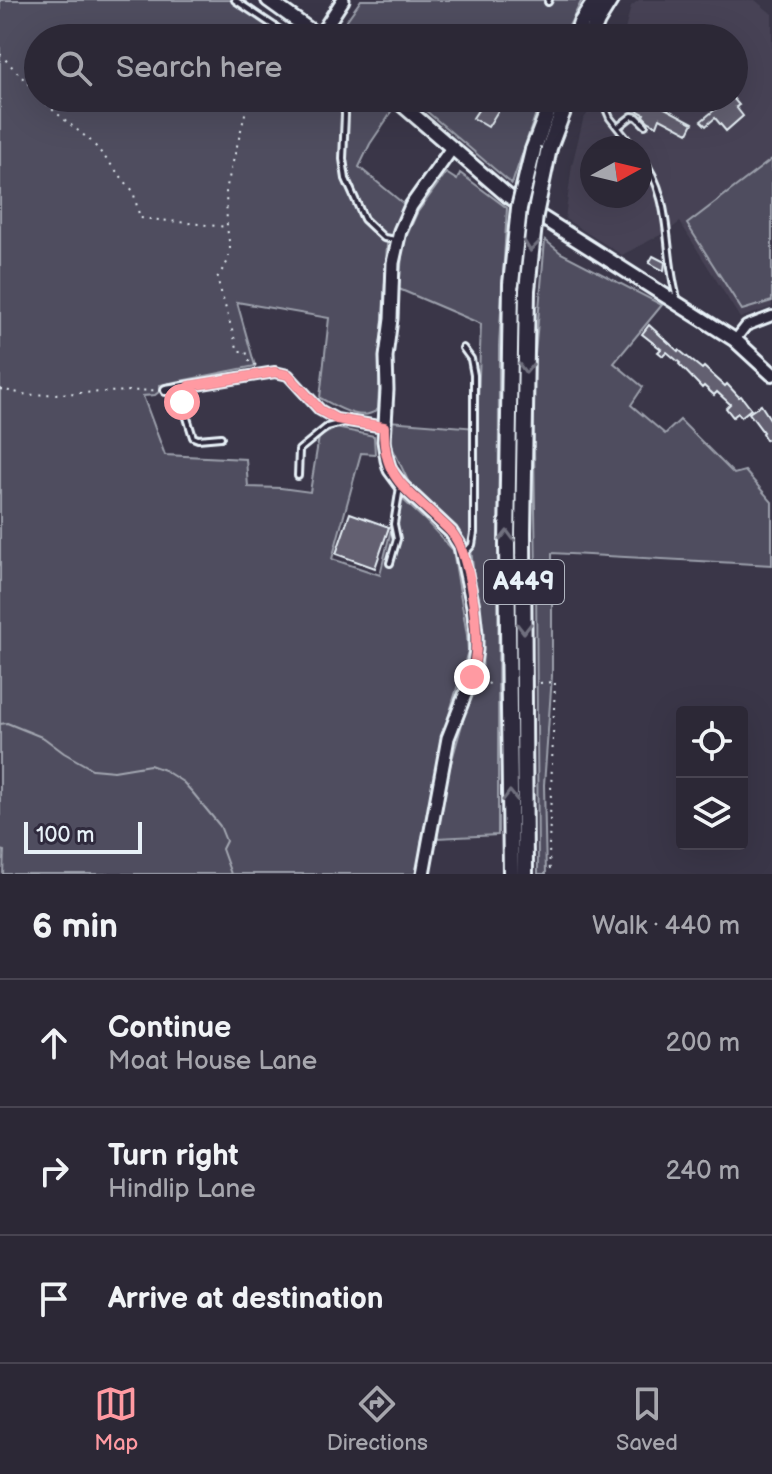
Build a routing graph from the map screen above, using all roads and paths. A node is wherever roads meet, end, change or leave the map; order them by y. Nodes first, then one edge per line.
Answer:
1 (235, 0) edge
2 (268, 0) edge
3 (343, 0) edge
4 (596, 0) edge
5 (610, 0) edge
6 (264, 19) junction
7 (263, 24) edge
8 (271, 24) edge
9 (302, 24) edge
10 (328, 24) edge
11 (581, 24) edge
12 (596, 24) edge
13 (0, 54) edge
14 (24, 79) edge
15 (55, 112) edge
16 (246, 112) edge
17 (345, 112) edge
18 (410, 112) edge
19 (548, 112) edge
20 (563, 112) edge
21 (607, 112) edge
22 (645, 125) dead end
23 (618, 127) junction
24 (625, 136) edge
25 (452, 148) junction
26 (652, 175) edge
27 (227, 227) junction
28 (398, 240) junction
29 (679, 305) junction
30 (772, 316) edge
31 (735, 340) junction
32 (463, 348) dead end
33 (772, 374) edge
34 (259, 375) junction
35 (189, 386) junction
36 (0, 389) edge
37 (166, 390) joint
38 (348, 422) junction
39 (384, 427) junction
40 (221, 437) dead end
41 (298, 476) dead end
42 (401, 485) junction
43 (463, 554) junction
44 (390, 563) dead end
45 (472, 677) junction
46 (540, 683) dead end
47 (494, 687) dead end
48 (423, 874) edge
49 (511, 874) edge
50 (525, 874) edge
51 (550, 874) edge

1 - 6 lane
2 - 9 main road
3 - 10 street
4 - 11 highway
5 - 12 highway
6 - 7 path
6 - 8 lane
13 - 14 path
15 - 27 path
16 - 27 path
17 - 28 lane
18 - 25 main road
49 -> 19 highway, A449, bridge
20 -> 50 highway, A449, bridge
21 - 23 lane
22 - 23 lane
23 - 24 lane
25 - 28 street
25 - 29 main road
26 - 29 lane
27 - 34 path
28 - 39 street
29 - 31 main road
30 - 31 street
31 - 33 main road
32 - 43 lane
34 - 35 street
34 - 38 street
35 - 37 street
35 - 40 lane
36 - 37 path
38 - 39 street
38 - 41 lane
39 - 42 street
42 - 43 street
42 - 44 lane
43 - 45 street
45 - 47 path
45 - 48 street
46 - 51 path

